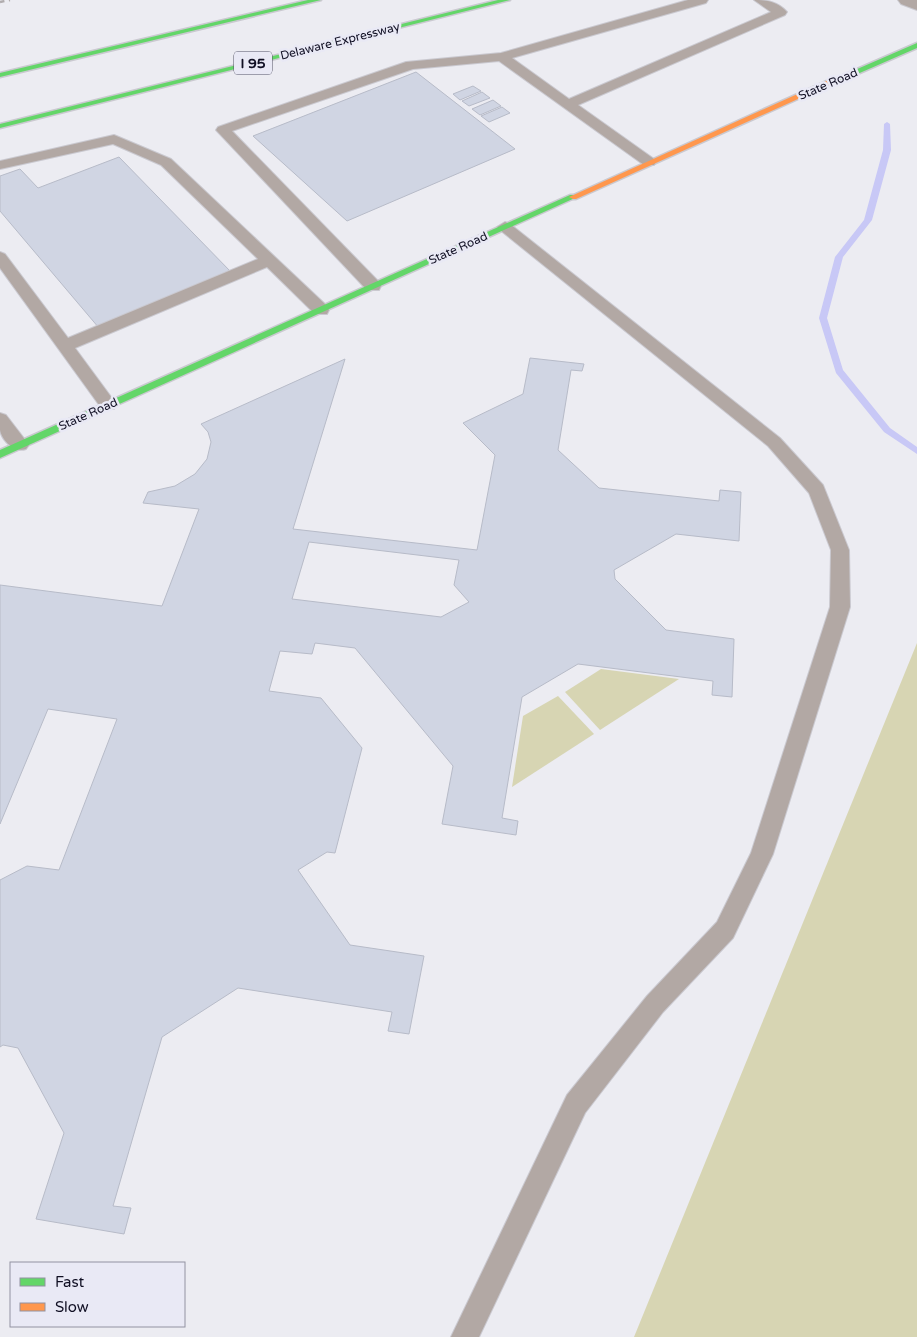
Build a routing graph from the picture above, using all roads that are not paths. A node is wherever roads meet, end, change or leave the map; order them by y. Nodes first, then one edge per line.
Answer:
1 (317, 0) edge
2 (506, 0) edge
3 (702, 0) edge
4 (760, 0) edge
5 (906, 0) edge
6 (917, 4) edge
7 (917, 46) edge
8 (502, 57) junction
9 (0, 75) edge
10 (568, 104) junction
11 (0, 126) edge
12 (648, 162) junction
13 (0, 165) edge
14 (505, 227) junction
15 (0, 257) edge
16 (269, 260) junction
17 (373, 286) junction
18 (321, 310) junction
19 (65, 346) junction
20 (108, 405) junction
21 (0, 419) edge
22 (20, 445) junction
23 (0, 454) edge
24 (465, 1337) edge

1 - 9 main road
2 - 11 main road, Delaware Expressway / I 95
3 - 8 lane
4 - 10 lane
5 - 6 street
7 - 12 main road, State Road
8 - 10 lane
8 - 17 lane
10 - 12 lane
12 - 14 main road, State Road
13 - 16 lane
14 - 17 main road, State Road
14 - 24 lane
15 - 19 lane
16 - 18 lane
16 - 19 lane
17 - 18 main road, State Road
18 - 20 main road, State Road
19 - 20 lane
20 - 22 main road, State Road
21 - 22 lane
22 - 23 main road, State Road

